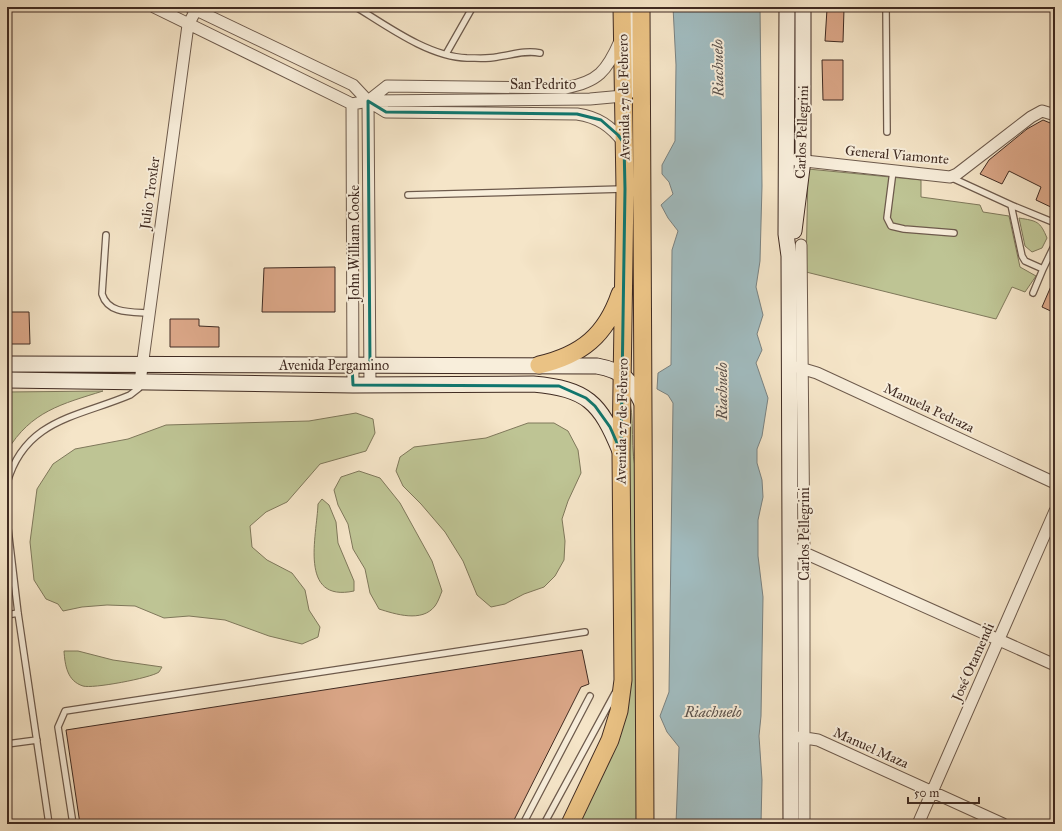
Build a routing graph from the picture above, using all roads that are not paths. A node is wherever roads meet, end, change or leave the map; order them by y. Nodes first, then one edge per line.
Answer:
1 (154, 7) edge
2 (356, 7) edge
3 (471, 7) edge
4 (622, 7) edge
5 (632, 7) edge
6 (641, 7) edge
7 (787, 7) edge
8 (803, 7) edge
9 (886, 7) edge
10 (193, 8) edge
11 (188, 25) junction
12 (622, 35) junction
13 (540, 53) dead end
14 (446, 54) junction
15 (623, 96) junction
16 (368, 100) junction
17 (352, 104) junction
18 (1054, 112) edge
19 (887, 132) dead end
20 (624, 143) junction
21 (795, 160) junction
22 (893, 171) junction
23 (950, 177) junction
24 (625, 189) junction
25 (408, 195) dead end
26 (1011, 205) junction
27 (1055, 223) edge
28 (954, 233) dead end
29 (106, 236) dead end
30 (1055, 244) edge
31 (801, 245) dead end
32 (1044, 269) junction
33 (625, 278) junction
34 (1033, 293) dead end
35 (149, 313) junction
36 (7, 364) edge
37 (142, 365) junction
38 (352, 365) junction
39 (370, 365) junction
40 (539, 365) junction
41 (796, 367) junction
42 (622, 374) junction
43 (7, 380) edge
44 (140, 382) junction
45 (370, 384) junction
46 (353, 385) junction
47 (643, 405) junction
48 (621, 452) junction
49 (7, 483) edge
50 (1055, 483) edge
51 (1055, 511) edge
52 (7, 520) edge
53 (789, 548) junction
54 (804, 552) junction
55 (18, 613) junction
56 (7, 615) edge
57 (585, 632) dead end
58 (1000, 640) junction
59 (1055, 665) edge
60 (623, 680) junction
61 (590, 696) dead end
62 (798, 736) junction
63 (37, 740) junction
64 (7, 744) edge
65 (932, 792) junction
66 (50, 824) edge
67 (73, 824) edge
68 (523, 824) edge
69 (544, 824) edge
70 (570, 824) edge
71 (645, 824) edge
72 (791, 824) edge
73 (804, 824) edge
74 (918, 824) edge
75 (1003, 824) edge

1 - 11 street
2 - 14 lane
3 - 14 lane
4 - 12 main road, Avenida 27 de Febrero
5 - 15 street
6 - 47 main road, Avenida 27 de Febrero
7 - 21 main road, Carlos Pellegrini
8 - 21 main road, Carlos Pellegrini
9 - 19 lane
10 - 11 street, Julio Troxler
10 - 16 street, San Pedrito
11 - 17 street
11 - 35 street, Julio Troxler
12 - 15 main road, Avenida 27 de Febrero
12 - 16 street, San Pedrito
13 - 14 lane
15 - 16 street, San Pedrito
15 - 20 main road, Avenida 27 de Febrero
16 - 17 street, San Pedrito
16 - 20 street, San Pedrito
16 - 39 street, John William Cooke
17 - 38 street, John William Cooke
18 - 23 street, General Viamonte
20 - 24 main road, Avenida 27 de Febrero
21 - 22 street, General Viamonte
21 - 41 main road, Carlos Pellegrini
22 - 23 street, General Viamonte
22 - 28 lane
23 - 26 lane
24 - 25 lane
24 - 33 main road, Avenida 27 de Febrero
26 - 27 lane
26 - 32 lane
29 - 35 lane
30 - 32 lane
31 - 41 street, Carlos Pellegrini
32 - 34 lane
33 - 40 main road
33 - 42 main road, Avenida 27 de Febrero
35 - 37 street, Julio Troxler
36 - 37 main road, Avenida Pergamino
37 - 38 main road, Avenida Pergamino
37 - 44 street, Julio Troxler
38 - 39 main road, Avenida Pergamino
38 - 46 street, John William Cooke
39 - 40 main road, Avenida Pergamino
39 - 45 street, John William Cooke
40 - 42 main road, Avenida Pergamino
41 - 50 street, Manuela Pedraza
41 - 53 main road, Carlos Pellegrini
41 - 54 street, Carlos Pellegrini
42 - 47 main road
42 - 48 main road, Avenida 27 de Febrero
43 - 44 main road, Avenida Pergamino
44 - 46 main road, Avenida Pergamino
44 - 49 lane
45 - 46 main road, Avenida Pergamino
45 - 48 main road, Avenida Pergamino
47 - 71 main road, Avenida 27 de Febrero
48 - 60 main road, Avenida 27 de Febrero
51 - 58 street, José Otamendi
52 - 55 lane
53 - 54 street
53 - 62 main road, Carlos Pellegrini
54 - 58 street
54 - 62 street, Carlos Pellegrini
55 - 56 lane
55 - 63 lane
57 - 67 lane
58 - 59 street
58 - 65 street, José Otamendi
60 - 69 lane
60 - 70 main road, Avenida 27 de Febrero
61 - 68 lane
62 - 65 street, Manuel Maza
62 - 72 main road, Carlos Pellegrini
62 - 73 street, Carlos Pellegrini
63 - 64 lane
63 - 66 lane
65 - 74 street, José Otamendi
65 - 75 street, Manuel Maza

